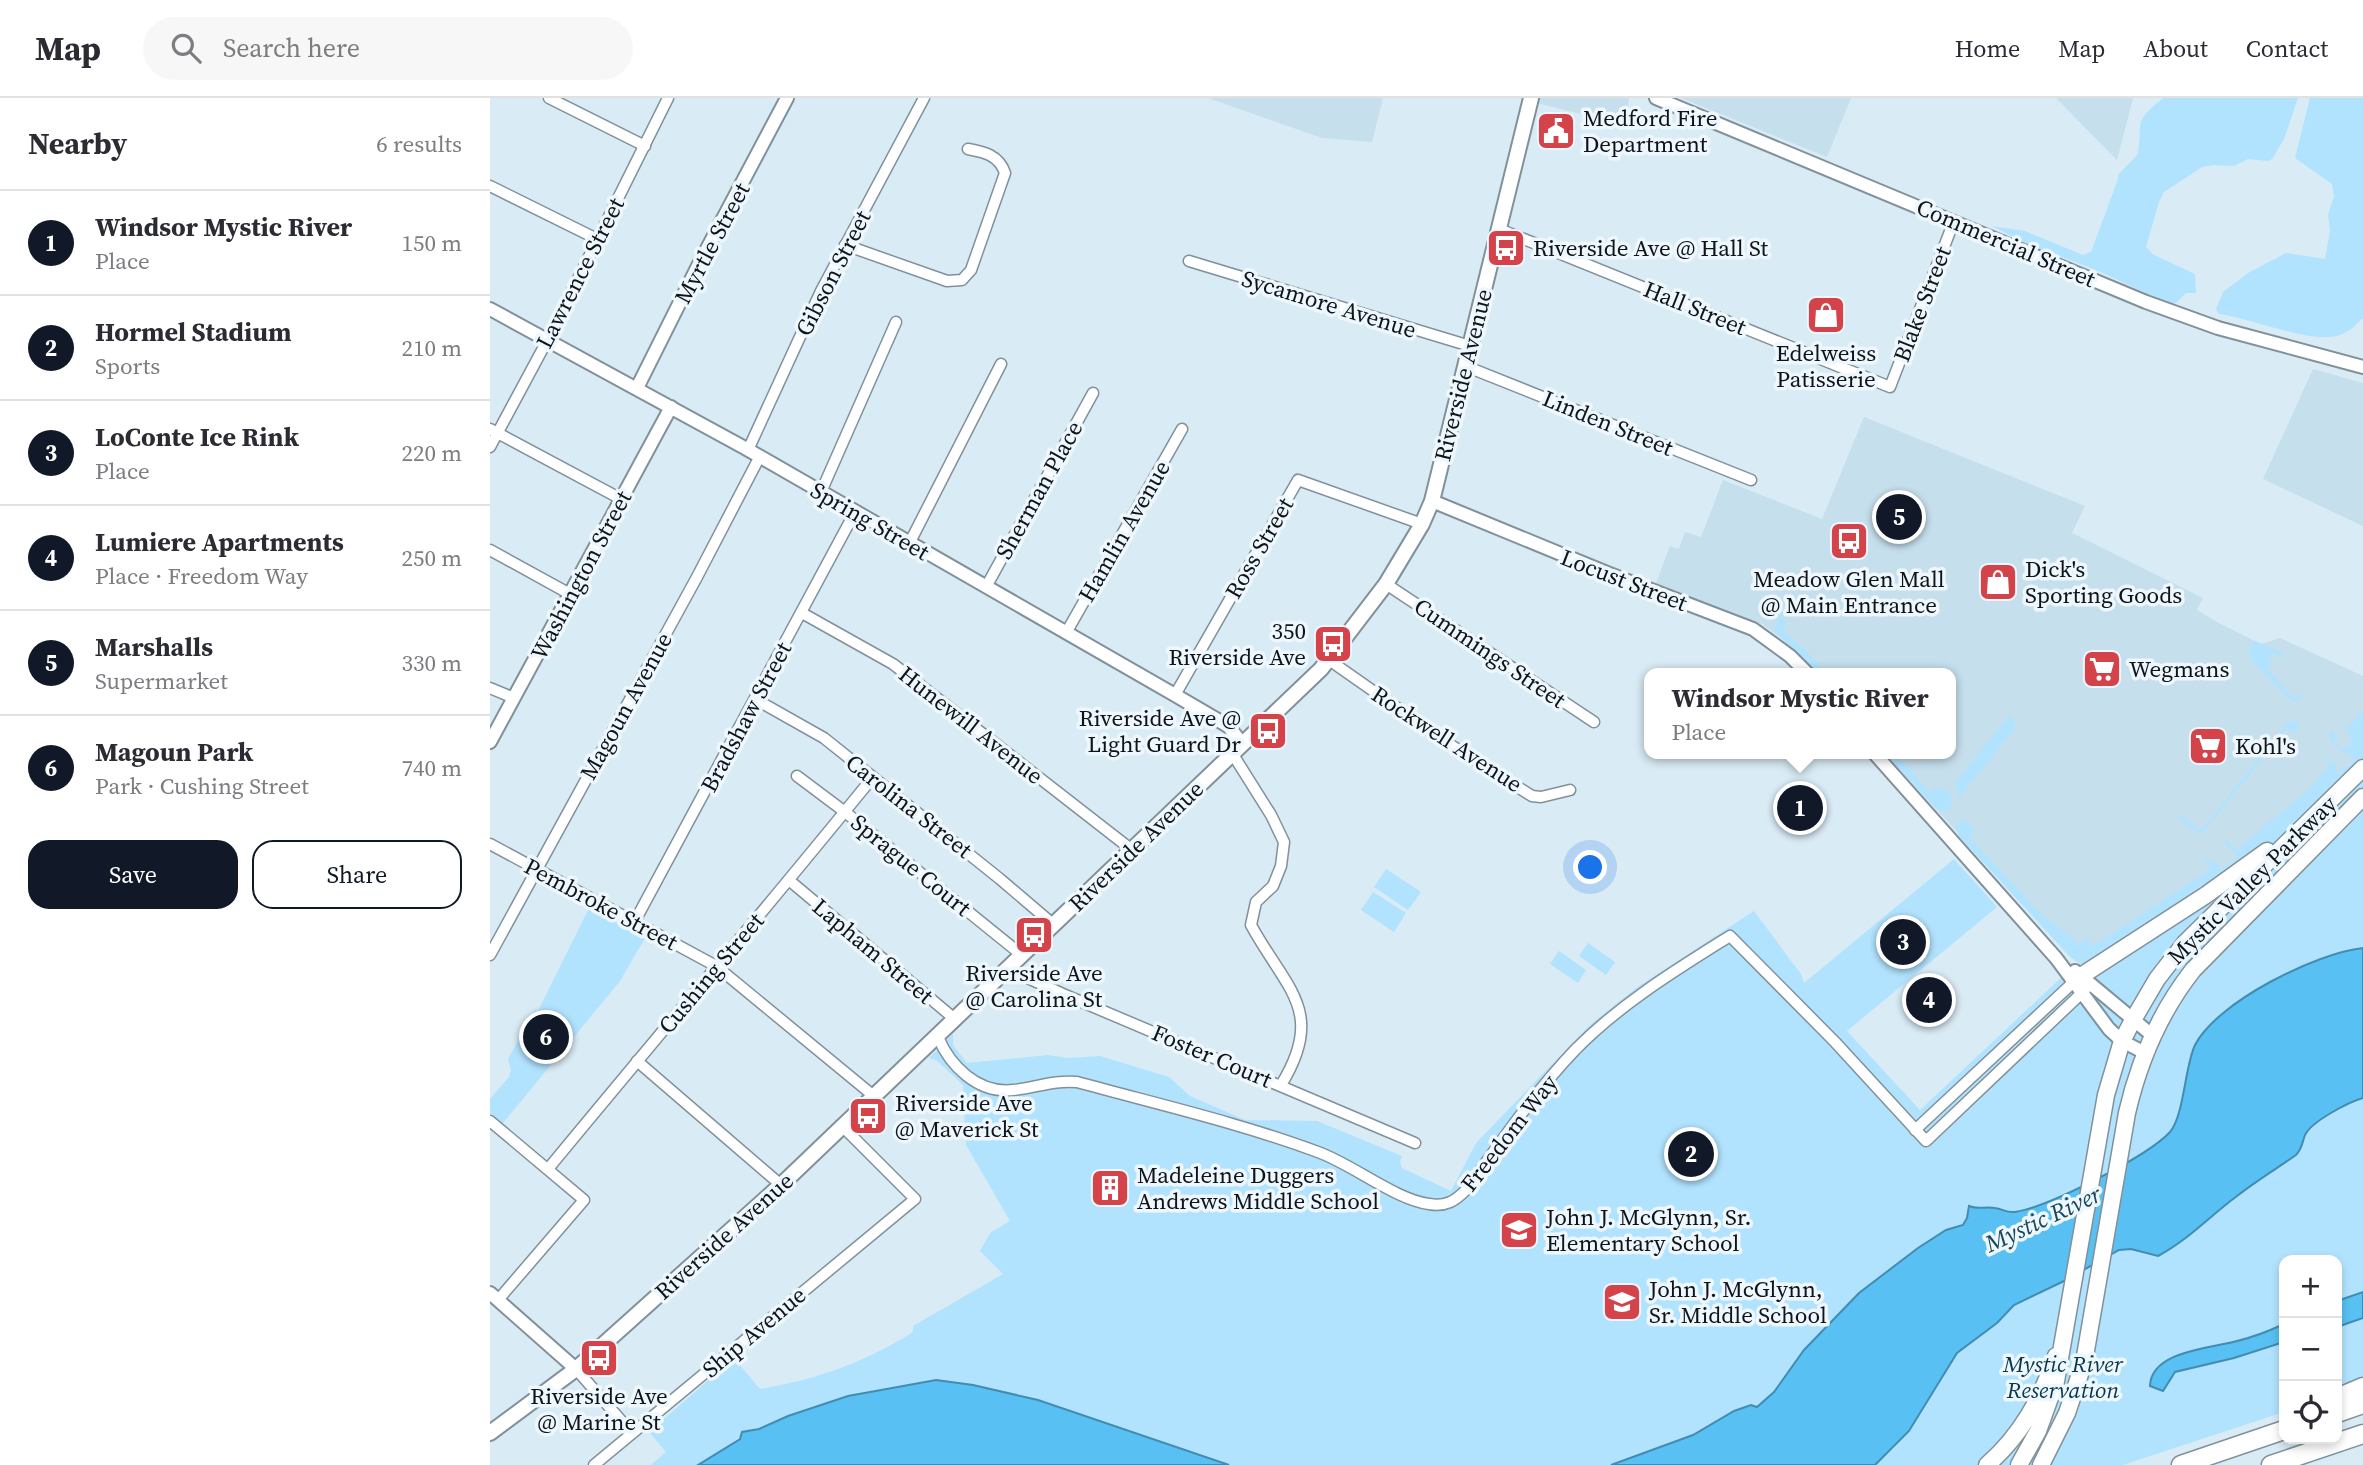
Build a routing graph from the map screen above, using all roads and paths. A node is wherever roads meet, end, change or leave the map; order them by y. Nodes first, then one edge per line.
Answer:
1 (549, 98) edge
2 (668, 98) edge
3 (787, 98) edge
4 (924, 98) edge
5 (1531, 98) edge
6 (1656, 98) edge
7 (645, 146) junction
8 (968, 149) dead end
9 (490, 186) edge
10 (1954, 221) junction
11 (1499, 229) junction
12 (597, 239) junction
13 (845, 245) junction
14 (1189, 261) dead end
15 (490, 309) edge
16 (896, 322) dead end
17 (548, 339) junction
18 (1470, 346) junction
19 (1001, 364) dead end
20 (1465, 366) junction
21 (2363, 368) edge
22 (1890, 387) joint
23 (637, 388) junction
24 (1093, 393) dead end
25 (671, 407) junction
26 (1182, 429) dead end
27 (494, 431) edge
28 (490, 447) edge
29 (754, 453) junction
30 (1751, 480) dead end
31 (821, 492) junction
32 (621, 499) junction
33 (1432, 501) junction
34 (855, 512) junction
35 (1422, 524) junction
36 (909, 544) junction
37 (490, 550) edge
38 (1386, 584) junction
39 (986, 587) junction
40 (570, 594) junction
41 (802, 613) junction
42 (1066, 633) junction
43 (1329, 660) junction
44 (1802, 668) edge
45 (490, 688) edge
46 (1175, 695) junction
47 (514, 698) junction
48 (755, 699) junction
49 (1594, 722) dead end
50 (490, 742) edge
51 (1237, 748) junction
52 (1879, 759) edge
53 (2363, 768) edge
54 (797, 776) dead end
55 (873, 777) junction
56 (1570, 790) dead end
57 (2363, 797) edge
58 (845, 812) junction
59 (2314, 816) junction
60 (490, 844) edge
61 (1132, 850) junction
62 (537, 869) junction
63 (790, 881) junction
64 (635, 921) junction
65 (1054, 925) junction
66 (490, 955) edge
67 (1023, 956) junction
68 (716, 966) junction
69 (1010, 968) junction
70 (2082, 984) junction
71 (956, 1020) junction
72 (2133, 1020) junction
73 (2153, 1036) junction
74 (938, 1037) junction
75 (2122, 1041) junction
76 (2145, 1053) junction
77 (637, 1061) junction
78 (1282, 1085) junction
79 (875, 1097) junction
80 (490, 1121) edge
81 (843, 1127) junction
82 (1916, 1130) junction
83 (1415, 1143) dead end
84 (548, 1169) junction
85 (780, 1185) junction
86 (2071, 1294) junction
87 (494, 1296) edge
88 (576, 1369) junction
89 (2363, 1387) edge
90 (2342, 1396) edge
91 (2363, 1404) edge
92 (2342, 1411) edge
93 (2279, 1427) edge
94 (2279, 1432) edge
95 (490, 1433) edge
96 (632, 1433) junction
97 (2363, 1434) edge
98 (2252, 1441) junction
99 (594, 1465) edge
100 (1987, 1465) edge
101 (2019, 1465) edge
102 (2041, 1465) edge
103 (2181, 1465) edge
104 (2271, 1465) edge

1 - 7 street
2 - 7 street, Lawrence Street
3 - 23 street, Myrtle Street
4 - 13 street, Gibson Street
5 - 11 main road, Riverside Avenue
6 - 10 street, Commercial Street
7 - 12 street, Lawrence Street
8 - 13 street
9 - 12 street
10 - 21 street, Commercial Street
10 - 22 street, Blake Street
11 - 18 main road, Riverside Avenue
11 - 22 street, Hall Street
12 - 17 street, Lawrence Street
13 - 29 street, Gibson Street
14 - 18 street, Sycamore Avenue
15 - 17 street, Spring Street
16 - 31 street
17 - 23 street, Spring Street
17 - 27 street, Lawrence Street
18 - 20 main road, Riverside Avenue
19 - 36 street
20 - 30 street, Linden Street
20 - 33 main road, Riverside Avenue
23 - 25 street, Spring Street
24 - 39 street, Sherman Place
25 - 29 street, Spring Street
25 - 32 street, Washington Street
26 - 42 street, Hamlin Avenue
27 - 28 street, Lawrence Street
27 - 32 street
29 - 31 street, Spring Street
29 - 62 street, Magoun Avenue
31 - 34 street, Spring Street
32 - 40 street, Washington Street
33 - 35 main road, Riverside Avenue
33 - 44 street, Locust Street
34 - 36 street, Spring Street
34 - 41 street, Bradshaw Street
35 - 38 main road, Riverside Avenue
35 - 46 street, Ross Street
36 - 39 street, Spring Street
37 - 40 street
38 - 43 main road, Riverside Avenue
38 - 49 street, Cummings Street
39 - 42 street, Spring Street
40 - 47 street, Washington Street
41 - 48 street, Bradshaw Street
41 - 61 street, Hunewill Avenue
42 - 46 street, Spring Street
43 - 51 main road, Riverside Avenue
43 - 56 street, Rockwell Avenue
45 - 47 street
46 - 51 street, Spring Street
47 - 50 street, Washington Street
48 - 55 street, Carolina Street
48 - 64 street, Bradshaw Street
51 - 61 main road, Riverside Avenue
51 - 78 street
52 - 70 street
53 - 59 main road, Mystic Valley Parkway
54 - 58 street, Sprague Court
55 - 58 street, Cushing Street
55 - 65 street, Carolina Street
57 - 73 main road, Mystic Valley Parkway
58 - 63 street, Cushing Street
58 - 67 street, Sprague Court
59 - 70 main road
59 - 72 main road, Mystic Valley Parkway
60 - 62 street, Pembroke Street
61 - 65 main road, Riverside Avenue
62 - 64 street, Pembroke Street
62 - 66 street, Magoun Avenue
63 - 68 street, Cushing Street
63 - 71 street, Lapham Street
64 - 68 street, Pembroke Street
65 - 67 main road, Riverside Avenue
67 - 69 main road, Riverside Avenue
68 - 77 street, Cushing Street
68 - 79 street, Pembroke Street
69 - 71 main road, Riverside Avenue
69 - 78 street, Foster Court
70 - 72 street
70 - 75 street
70 - 82 street
70 - 82 street, Freedom Way
71 - 74 main road, Riverside Avenue
72 - 73 street
72 - 75 main road, Mystic Valley Parkway
73 - 76 main road, Mystic Valley Parkway
74 - 79 main road, Riverside Avenue
74 - 82 street, Freedom Way
75 - 76 street
75 - 86 main road, Mystic Valley Parkway
76 - 102 main road, Mystic Valley Parkway
77 - 84 street, Cushing Street
77 - 85 street
78 - 83 street, Foster Court
79 - 81 main road, Riverside Avenue
80 - 84 street
81 - 85 main road, Riverside Avenue
81 - 96 street, Ship Avenue
84 - 87 street
85 - 88 main road, Riverside Avenue
86 - 100 main road, Mystic Valley Parkway
86 - 101 main road
87 - 88 street
88 - 95 main road, Riverside Avenue
88 - 96 street
89 - 90 highway
91 - 92 highway
93 - 98 highway
94 - 98 highway
96 - 99 street, Ship Avenue
97 - 104 highway
98 - 103 highway

